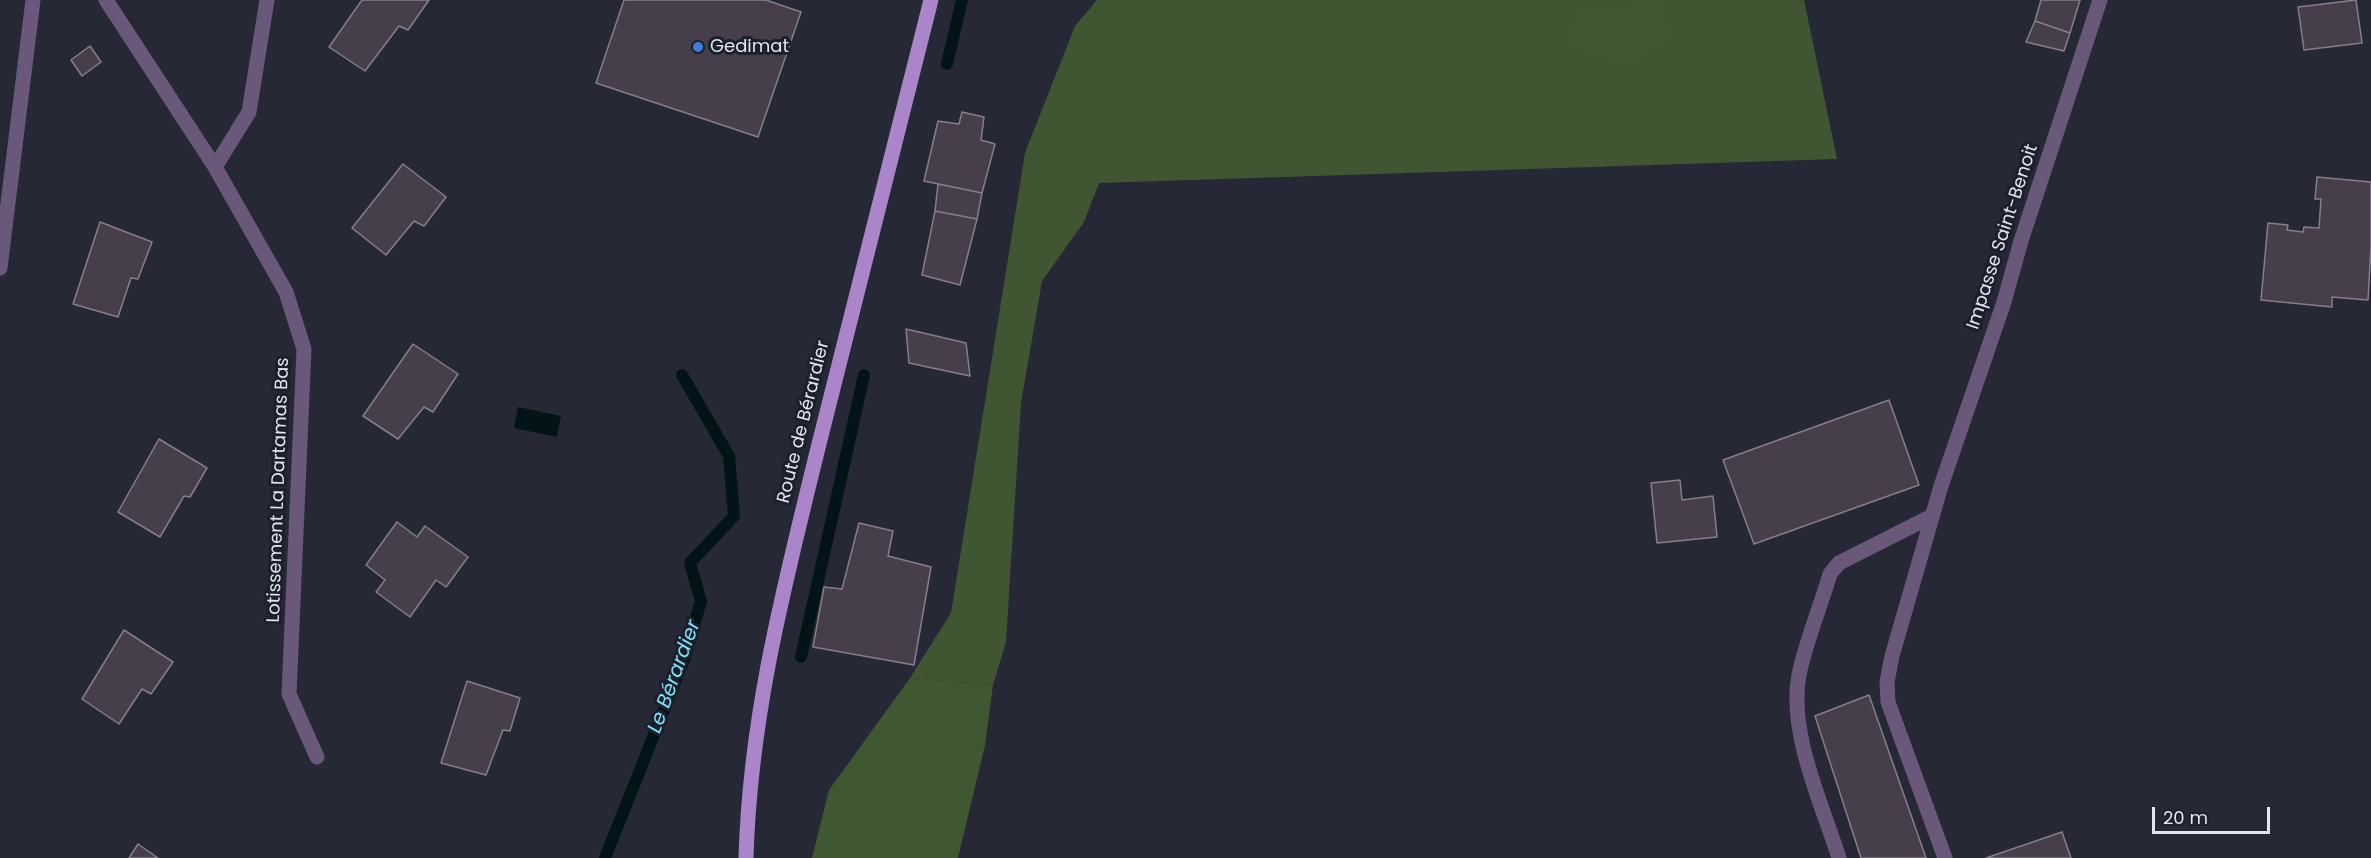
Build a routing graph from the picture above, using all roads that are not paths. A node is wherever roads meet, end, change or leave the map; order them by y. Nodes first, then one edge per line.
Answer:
1 (33, 0) edge
2 (106, 0) edge
3 (267, 0) edge
4 (931, 0) edge
5 (2100, 0) edge
6 (215, 167) junction
7 (0, 268) edge
8 (1932, 516) junction
9 (317, 757) dead end
10 (746, 858) edge
11 (1839, 858) edge
12 (1945, 858) edge

1 - 7 street
2 - 6 street, Lotissement La Dartamas Bas
3 - 6 street
4 - 10 main road, Route de Bérardier
5 - 8 street, Impasse Saint-Benoit
6 - 9 street, Lotissement La Dartamas Bas
8 - 11 street
8 - 12 street, Impasse Saint-Benoit

